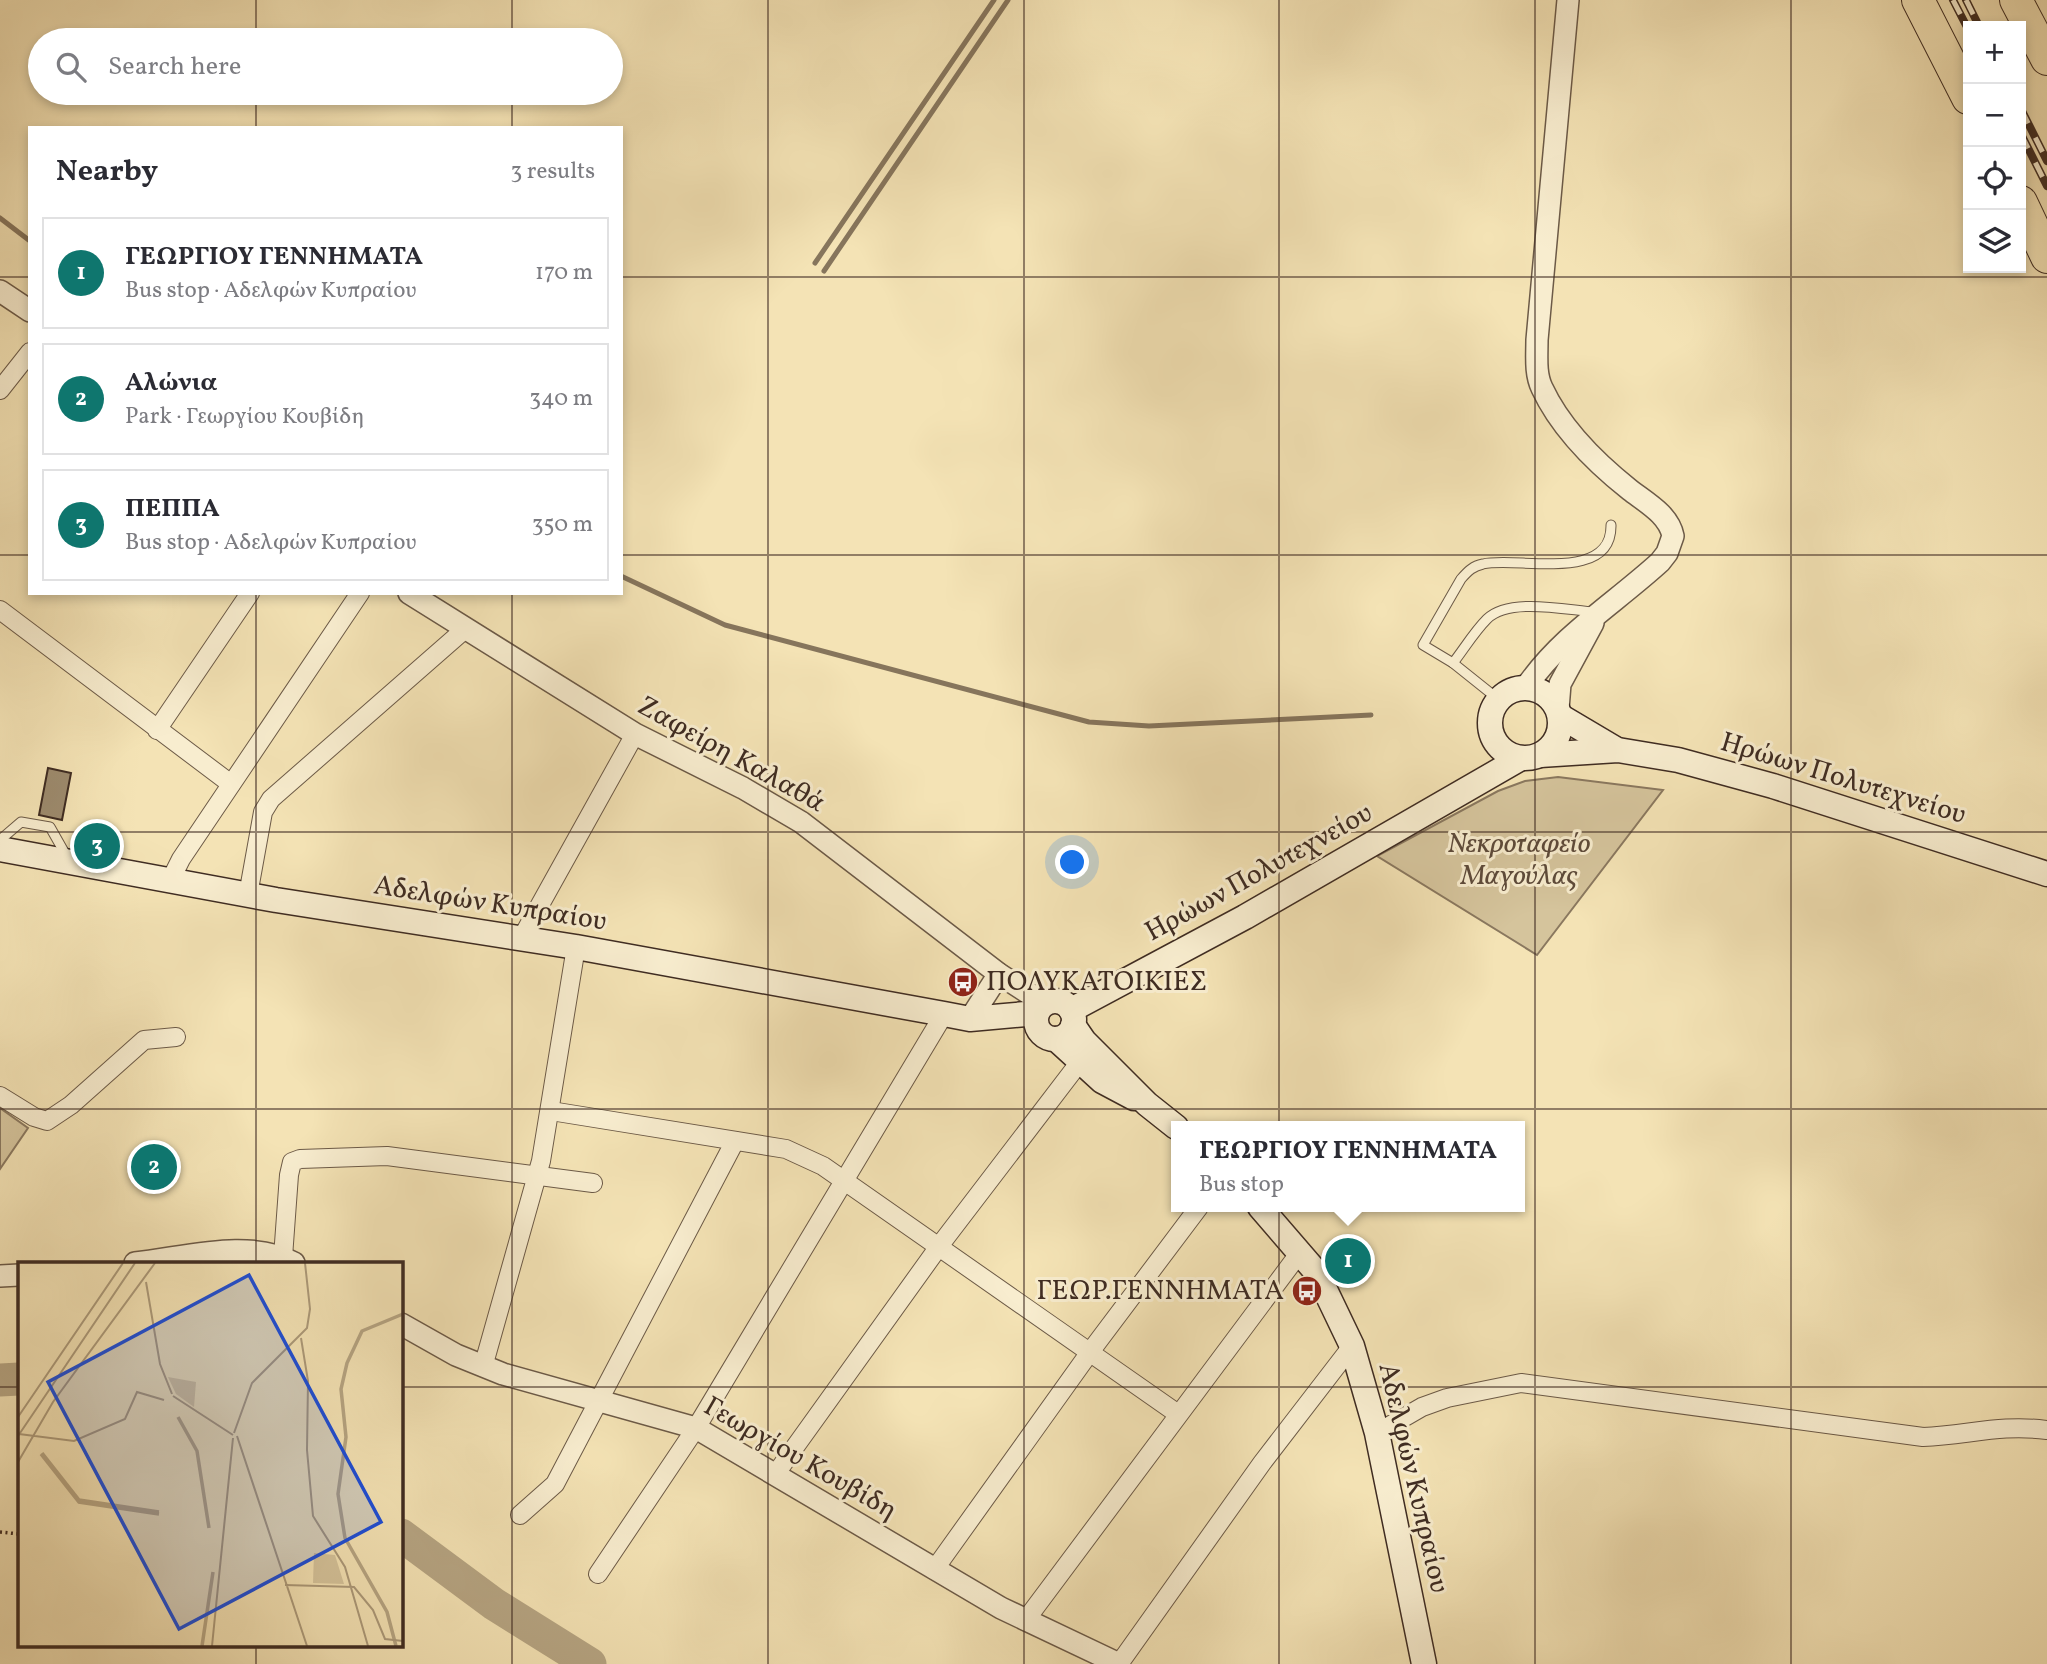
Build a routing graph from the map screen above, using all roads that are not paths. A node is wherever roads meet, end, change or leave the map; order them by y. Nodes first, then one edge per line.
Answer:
1 (1568, 0) edge
2 (1919, 0) edge
3 (2016, 0) edge
4 (2047, 59) edge
5 (1963, 88) edge
6 (2025, 210) edge
7 (2047, 257) edge
8 (0, 291) edge
9 (28, 310) edge
10 (28, 355) edge
11 (0, 390) edge
12 (1611, 525) dead end
13 (249, 595) edge
14 (359, 595) edge
15 (412, 595) edge
16 (0, 610) edge
17 (1600, 612) junction
18 (464, 631) junction
19 (1453, 663) junction
20 (1526, 687) junction
21 (1498, 699) junction
22 (1559, 712) junction
23 (157, 730) junction
24 (635, 734) junction
25 (1492, 736) junction
26 (1618, 750) junction
27 (1530, 757) junction
28 (231, 784) junction
29 (1438, 806) junction
30 (0, 840) edge
31 (0, 849) edge
32 (69, 862) junction
33 (2047, 874) edge
34 (170, 881) junction
35 (248, 895) junction
36 (521, 939) junction
37 (576, 947) junction
38 (999, 974) junction
39 (944, 1014) junction
40 (971, 1018) junction
41 (1055, 1021) junction
42 (176, 1037) dead end
43 (1079, 1063) junction
44 (0, 1096) edge
45 (1147, 1104) junction
46 (551, 1111) junction
47 (1171, 1122) edge
48 (735, 1141) junction
49 (536, 1177) junction
50 (846, 1180) junction
51 (593, 1183) dead end
52 (1195, 1212) edge
53 (1265, 1212) edge
54 (940, 1245) junction
55 (1301, 1251) junction
56 (226, 1258) edge
57 (288, 1260) edge
58 (153, 1262) edge
59 (18, 1275) edge
60 (0, 1276) edge
61 (402, 1325) edge
62 (1352, 1346) junction
63 (1090, 1352) junction
64 (483, 1367) junction
65 (601, 1399) junction
66 (1178, 1414) junction
67 (696, 1428) junction
68 (2047, 1430) edge
69 (1377, 1433) junction
70 (776, 1472) junction
71 (520, 1515) dead end
72 (934, 1570) junction
73 (598, 1574) dead end
74 (1025, 1621) junction
75 (1119, 1664) edge
76 (1424, 1664) edge

1 - 17 street
2 - 5 highway
3 - 4 highway
6 - 7 highway
8 - 9 street
10 - 11 street
12 - 19 lane
13 - 23 street
14 - 28 street
15 - 18 street, Ζαφείρη Καλαθά
16 - 23 street
17 - 19 lane
17 - 20 street
17 - 22 street
18 - 24 street, Ζαφείρη Καλαθά
18 - 35 street
19 - 21 lane
20 - 21 main road
20 - 22 main road
21 - 25 main road
22 - 26 main road, Ηρώων Πολυτεχνείου
22 - 27 main road
23 - 28 street
24 - 36 street
24 - 38 street, Ζαφείρη Καλαθά
25 - 27 main road
25 - 29 main road, Ηρώων Πολυτεχνείου
26 - 27 main road, Ηρώων Πολυτεχνείου
26 - 33 main road, Ηρώων Πολυτεχνείου
27 - 29 main road, Ηρώων Πολυτεχνείου
28 - 34 street
29 - 41 main road, Ηρώων Πολυτεχνείου
30 - 32 lane
31 - 32 main road, Αδελφών Κυπραίου
32 - 34 main road, Αδελφών Κυπραίου
34 - 35 main road, Αδελφών Κυπραίου
35 - 36 main road, Αδελφών Κυπραίου
36 - 37 main road, Αδελφών Κυπραίου
37 - 39 main road, Αδελφών Κυπραίου
37 - 46 street
38 - 40 street
38 - 41 street, Ζαφείρη Καλαθά
39 - 40 main road, Αδελφών Κυπραίου
39 - 50 street
40 - 41 main road, Αδελφών Κυπραίου
41 - 43 main road
41 - 45 main road
42 - 44 street
43 - 45 main road
43 - 54 street
45 - 47 main road
46 - 48 street
46 - 49 street
48 - 50 street
48 - 65 street
49 - 51 street
49 - 57 street
49 - 64 street
50 - 54 street
50 - 67 street
52 - 63 street
53 - 55 main road, Αδελφών Κυπραίου
54 - 63 street
54 - 70 street
55 - 62 main road, Αδελφών Κυπραίου
55 - 66 street
56 - 57 street
56 - 58 street
59 - 60 street
61 - 64 street, Γεωργίου Κουβίδη
62 - 69 main road, Αδελφών Κυπραίου
62 - 75 street
63 - 66 street
63 - 72 street
64 - 65 street, Γεωργίου Κουβίδη
65 - 67 street, Γεωργίου Κουβίδη
65 - 71 street
66 - 74 street
67 - 70 street, Γεωργίου Κουβίδη
67 - 73 street
68 - 69 street
69 - 76 main road, Αδελφών Κυπραίου
70 - 72 street, Γεωργίου Κουβίδη
72 - 74 street, Γεωργίου Κουβίδη
74 - 75 street, Γεωργίου Κουβίδη

